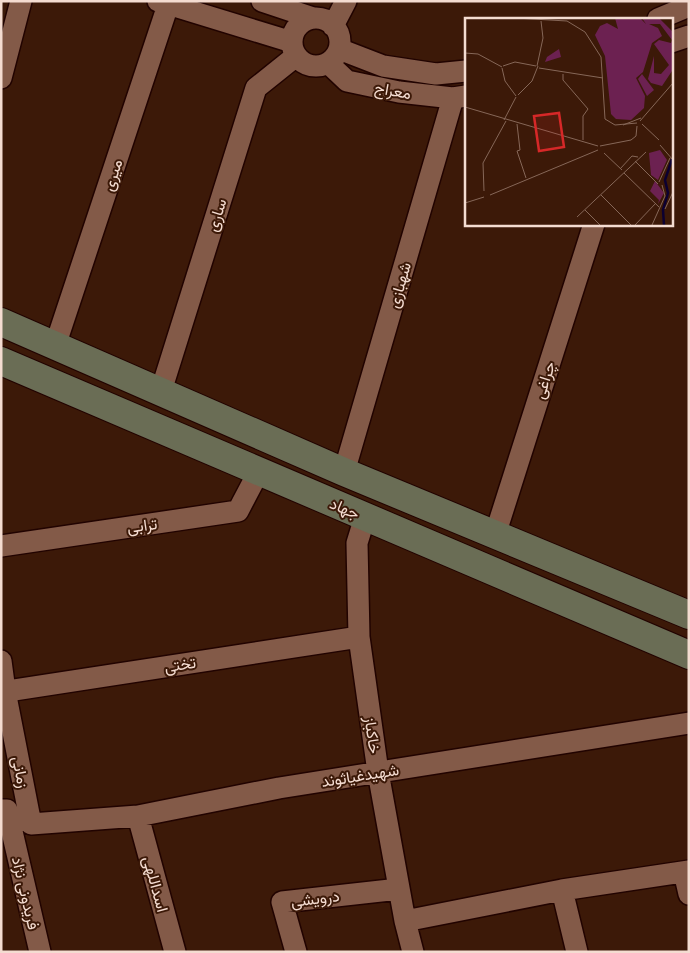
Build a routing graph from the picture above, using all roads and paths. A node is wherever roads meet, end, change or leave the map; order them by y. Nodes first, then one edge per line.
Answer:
1 (21, 1) edge
2 (262, 1) edge
3 (346, 1) edge
4 (163, 3) edge
5 (689, 6) edge
6 (313, 18) junction
7 (660, 18) edge
8 (333, 26) junction
9 (689, 36) edge
10 (672, 42) edge
11 (294, 49) junction
12 (333, 56) junction
13 (465, 71) edge
14 (1, 78) edge
15 (460, 97) edge
16 (594, 225) edge
17 (1, 322) edge
18 (55, 346) junction
19 (1, 361) edge
20 (161, 391) junction
21 (259, 471) junction
22 (344, 472) junction
23 (365, 516) junction
24 (494, 535) junction
25 (1, 546) edge
26 (681, 612) edge
27 (359, 637) junction
28 (658, 642) junction
29 (689, 655) edge
30 (1, 661) edge
31 (3, 692) edge
32 (689, 723) edge
33 (378, 772) junction
34 (1, 810) edge
35 (138, 816) junction
36 (31, 824) joint
37 (686, 872) edge
38 (399, 889) junction
39 (562, 890) junction
40 (689, 894) edge
41 (405, 921) junction
42 (40, 952) edge
43 (174, 952) edge
44 (296, 952) edge
45 (412, 952) edge
46 (577, 952) edge

1 - 14 street
2 - 6 street
3 - 8 street
4 - 11 street
4 - 18 street, میری
5 - 7 street
6 - 8 street
6 - 11 street
8 - 12 street
9 - 10 street
11 - 12 street
11 - 20 street, ساری
12 - 13 street, معراج
12 - 15 street, معراج
15 - 22 street, شهبازی
16 - 24 street, چراغی
17 - 18 main road, جهاد
18 - 20 main road, جهاد
19 - 21 main road, جهاد
20 - 22 main road, جهاد
21 - 23 main road, جهاد
21 - 25 street, ترابی
22 - 24 main road, جهاد
23 - 27 street, خاکباز
23 - 28 main road, جهاد
24 - 26 main road, جهاد
26 - 28 main road
27 - 31 street, تختی
27 - 33 street, خاکباز
28 - 29 main road, جهاد
30 - 31 street, زمانی
31 - 36 street, زمانی
32 - 33 street, شهید‌غیاثوند
33 - 35 street, شهید‌غیاثوند
33 - 38 street, خاکباز
34 - 42 street, فریدونی نژاد
35 - 36 street, شهید‌غیاثوند
35 - 43 street, اسداللهی
37 - 39 street
37 - 40 street
38 - 41 street, خاکباز
38 - 44 street, درویشی
39 - 41 street
39 - 46 street
41 - 45 street, خاکباز

